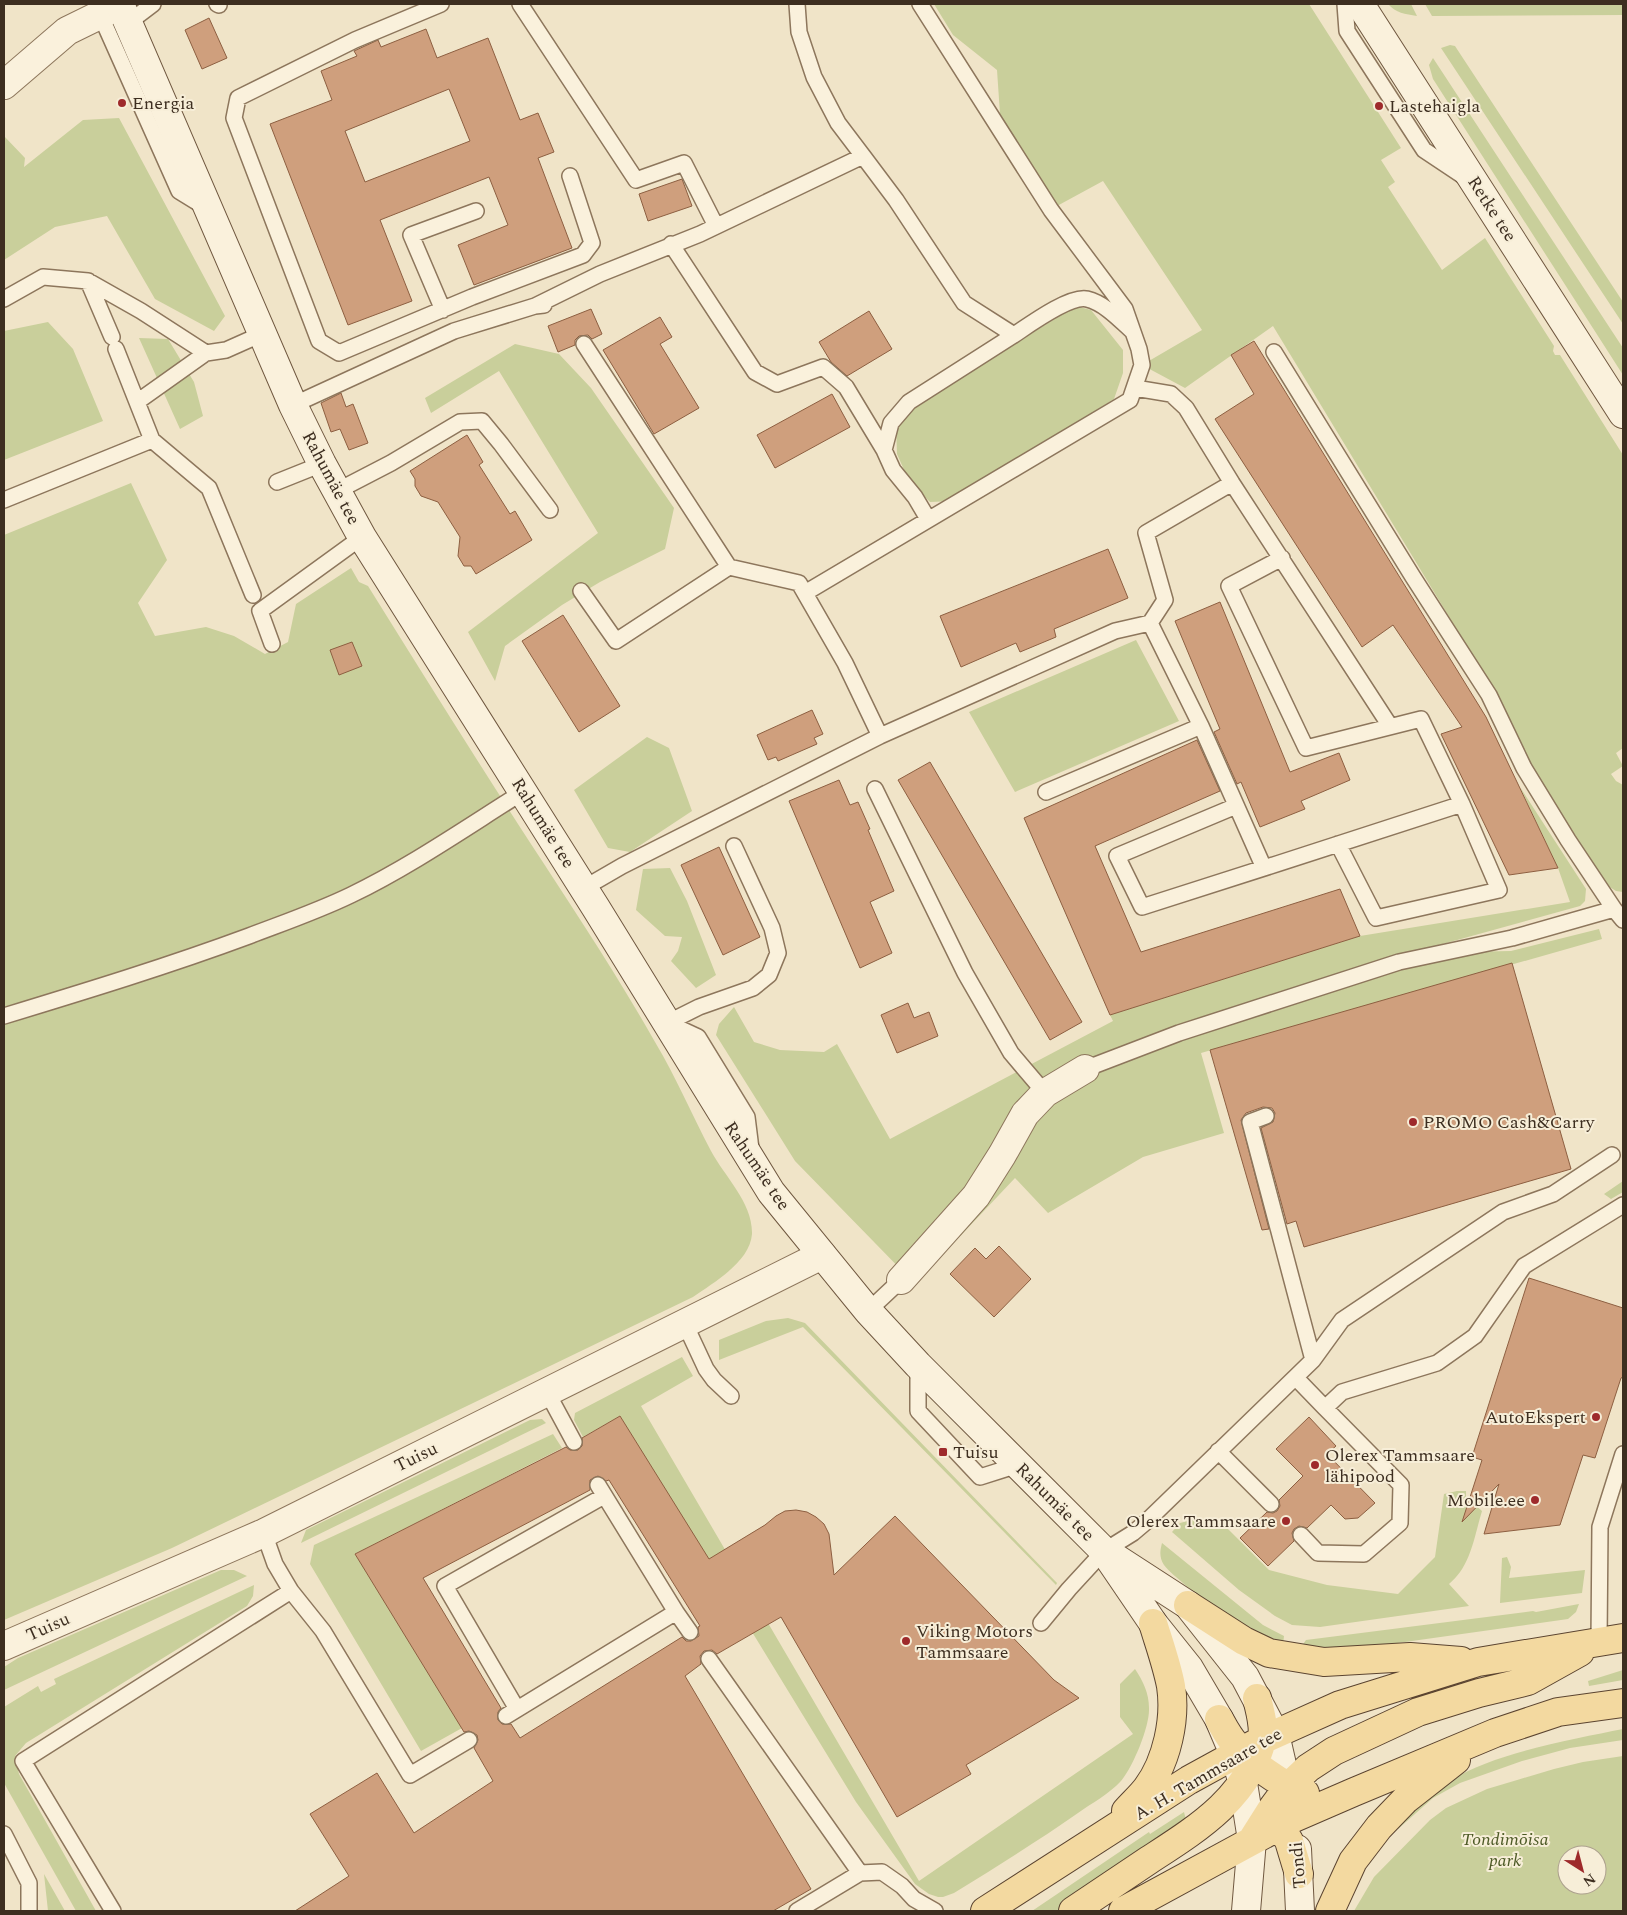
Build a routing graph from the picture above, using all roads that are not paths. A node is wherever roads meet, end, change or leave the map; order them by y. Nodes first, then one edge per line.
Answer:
1 (153, 4) edge
2 (441, 4) edge
3 (520, 4) edge
4 (797, 4) edge
5 (920, 4) edge
6 (1345, 4) edge
7 (1360, 4) edge
8 (117, 10) edge
9 (4, 85) edge
10 (863, 156) junction
11 (570, 176) dead end
12 (1476, 184) junction
13 (476, 211) dead end
14 (716, 226) junction
15 (671, 244) junction
16 (88, 281) junction
17 (4, 299) edge
18 (554, 304) dead end
19 (535, 306) junction
20 (444, 310) junction
21 (1133, 332) junction
22 (262, 334) junction
23 (1014, 334) junction
24 (584, 344) dead end
25 (1274, 352) dead end
26 (206, 353) junction
27 (1135, 388) junction
28 (137, 402) junction
29 (293, 405) junction
30 (1623, 414) edge
31 (152, 440) junction
32 (884, 450) junction
33 (322, 464) junction
34 (277, 482) dead end
35 (1232, 483) junction
36 (337, 491) junction
37 (4, 500) edge
38 (550, 510) dead end
39 (928, 519) junction
40 (362, 537) junction
41 (1282, 558) junction
42 (729, 567) junction
43 (581, 591) dead end
44 (805, 593) junction
45 (253, 595) dead end
46 (1150, 623) junction
47 (272, 644) dead end
48 (1201, 726) junction
49 (1390, 726) junction
50 (880, 736) junction
51 (875, 789) dead end
52 (524, 792) junction
53 (1046, 792) dead end
54 (1462, 804) junction
55 (1236, 806) junction
56 (1338, 844) junction
57 (734, 846) dead end
58 (1264, 868) junction
59 (584, 888) junction
60 (1619, 914) edge
61 (4, 1016) edge
62 (667, 1023) junction
63 (1085, 1069) joint
64 (1045, 1093) junction
65 (1266, 1116) dead end
66 (1612, 1156) dead end
67 (1623, 1205) edge
68 (822, 1255) junction
69 (901, 1280) joint
70 (868, 1311) junction
71 (685, 1324) junction
72 (1313, 1360) junction
73 (918, 1365) junction
74 (1296, 1378) junction
75 (547, 1392) junction
76 (731, 1396) dead end
77 (1325, 1408) junction
78 (574, 1442) dead end
79 (1218, 1451) junction
80 (1623, 1454) edge
81 (1018, 1465) junction
82 (1271, 1504) dead end
83 (264, 1533) junction
84 (1301, 1535) dead end
85 (1104, 1551) junction
86 (291, 1591) junction
87 (1188, 1605) junction
88 (676, 1612) junction
89 (1153, 1623) junction
90 (1041, 1624) dead end
91 (690, 1632) dead end
92 (1611, 1639) edge
93 (4, 1646) edge
94 (709, 1659) dead end
95 (1478, 1662) junction
96 (1257, 1698) joint
97 (1623, 1703) edge
98 (1219, 1719) joint
99 (1495, 1733) junction
100 (469, 1740) dead end
101 (1251, 1754) junction
102 (1288, 1787) junction
103 (1354, 1792) junction
104 (1282, 1818) junction
105 (4, 1834) edge
106 (1102, 1836) junction
107 (1252, 1840) junction
108 (860, 1873) junction
109 (1299, 1874) joint
110 (29, 1911) edge
111 (112, 1911) edge
112 (798, 1911) edge
113 (935, 1911) edge
114 (985, 1911) edge
115 (1073, 1911) edge
116 (1123, 1911) edge
117 (1246, 1911) edge
118 (1300, 1911) edge
119 (1330, 1911) edge

1 - 8 lane
2 - 20 lane
3 - 14 lane
4 - 10 lane
5 - 21 lane
6 - 12 lane
7 - 12 street, Retke tee
8 - 9 street
8 - 22 street, Rahumäe tee
10 - 14 lane
10 - 23 lane
11 - 20 lane
12 - 30 street, Retke tee
13 - 20 lane
14 - 15 lane
15 - 19 lane
15 - 32 lane
16 - 17 lane
16 - 26 lane
16 - 28 lane
18 - 19 lane
19 - 29 lane
21 - 23 lane
21 - 27 lane
22 - 26 lane
22 - 29 street, Rahumäe tee
23 - 32 lane
24 - 42 lane
25 - 60 lane
26 - 28 lane
27 - 35 lane
27 - 39 lane
28 - 31 lane
29 - 33 street, Rahumäe tee
31 - 37 lane
31 - 45 lane
32 - 39 lane
33 - 34 lane
33 - 36 street, Rahumäe tee
35 - 41 lane
35 - 46 lane
36 - 38 lane
36 - 40 street, Rahumäe tee
39 - 44 lane
40 - 47 lane
40 - 52 street, Rahumäe tee
41 - 49 lane
41 - 49 lane
42 - 43 lane
42 - 44 lane
44 - 50 lane
46 - 48 lane
46 - 50 lane
48 - 53 lane
48 - 55 lane
49 - 54 lane
50 - 59 lane
51 - 64 lane
52 - 59 street, Rahumäe tee
52 - 61 lane
54 - 56 lane
54 - 56 lane
55 - 58 lane
55 - 58 lane
56 - 58 lane
57 - 62 lane
59 - 62 street, Rahumäe tee
60 - 63 lane
62 - 68 street, Rahumäe tee
63 - 64 street
64 - 69 street
65 - 72 lane
66 - 72 lane
67 - 77 lane
68 - 70 street, Rahumäe tee
68 - 71 street, Tuisu
69 - 70 lane
70 - 73 street, Rahumäe tee
71 - 75 street, Tuisu
71 - 76 lane
72 - 74 lane
73 - 81 street, Rahumäe tee
73 - 81 lane
74 - 77 lane
74 - 79 lane
75 - 78 lane
75 - 83 street, Tuisu
77 - 84 lane
79 - 82 lane
79 - 85 lane
80 - 92 lane
81 - 85 street, Rahumäe tee
83 - 86 lane
83 - 93 street, Tuisu
85 - 87 street, Rahumäe tee
85 - 89 street, Rahumäe tee
85 - 90 lane
86 - 100 lane
86 - 111 lane
87 - 95 main road
87 - 96 street, Rahumäe tee
88 - 88 lane
88 - 91 lane
89 - 98 street, Rahumäe tee
89 - 106 main road
92 - 95 main road, A. H. Tammsaare tee
92 - 102 main road
94 - 108 lane
95 - 101 main road, A. H. Tammsaare tee
96 - 101 main road
97 - 99 main road
98 - 101 main road
99 - 103 main road
99 - 119 main road
101 - 102 main road
101 - 104 main road
101 - 106 main road, A. H. Tammsaare tee
101 - 107 street
101 - 115 main road
102 - 103 main road
102 - 104 main road
103 - 104 main road
104 - 107 main road
104 - 109 main road
105 - 110 lane
106 - 114 main road, A. H. Tammsaare tee
107 - 116 main road
107 - 117 street
108 - 112 lane
108 - 113 lane
109 - 118 street, Tondi

